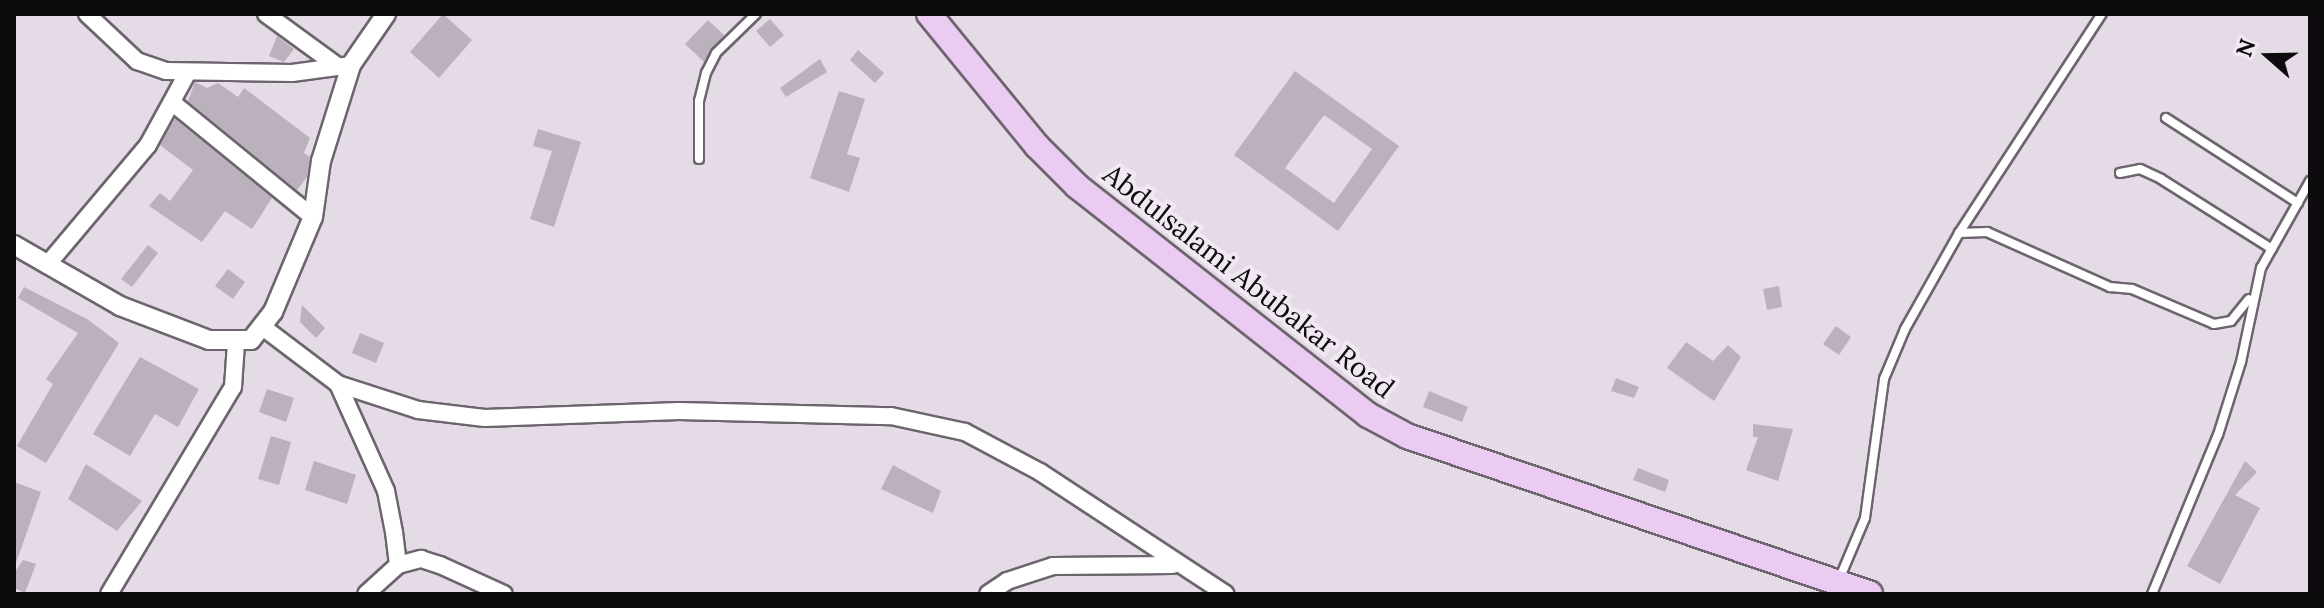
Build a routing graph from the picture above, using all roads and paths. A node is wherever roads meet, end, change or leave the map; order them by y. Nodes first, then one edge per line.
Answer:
1 (87, 14) edge
2 (266, 14) edge
3 (386, 14) edge
4 (756, 14) edge
5 (929, 14) edge
6 (2102, 14) edge
7 (344, 65) junction
8 (188, 72) junction
9 (173, 103) junction
10 (2166, 118) dead end
11 (699, 159) dead end
12 (2120, 173) dead end
13 (2310, 181) edge
14 (2298, 203) junction
15 (313, 217) junction
16 (1959, 233) junction
17 (14, 245) edge
18 (2272, 249) junction
19 (47, 265) junction
20 (2253, 291) junction
21 (264, 328) junction
22 (236, 343) junction
23 (338, 384) junction
24 (398, 565) junction
25 (1175, 565) junction
26 (1838, 583) junction
27 (109, 594) edge
28 (366, 594) edge
29 (504, 594) edge
30 (988, 594) edge
31 (1226, 594) edge
32 (1870, 594) edge
33 (2152, 594) edge

1 - 8 street
2 - 7 street
3 - 7 street
4 - 11 lane
5 - 26 main road, Abdulsalami Abubakar Road
6 - 16 lane
7 - 8 street
7 - 15 street
8 - 9 street
9 - 15 street
9 - 19 street
10 - 14 lane
12 - 18 lane
13 - 14 lane
14 - 18 lane
15 - 21 street
16 - 20 lane
16 - 26 lane
17 - 19 street
18 - 20 lane
19 - 22 street
20 - 33 lane
21 - 22 street
21 - 23 street
22 - 27 street
23 - 24 street
23 - 25 street
24 - 28 street
24 - 29 street
25 - 30 street
25 - 31 street
26 - 32 main road, Abdulsalami Abubakar Road

